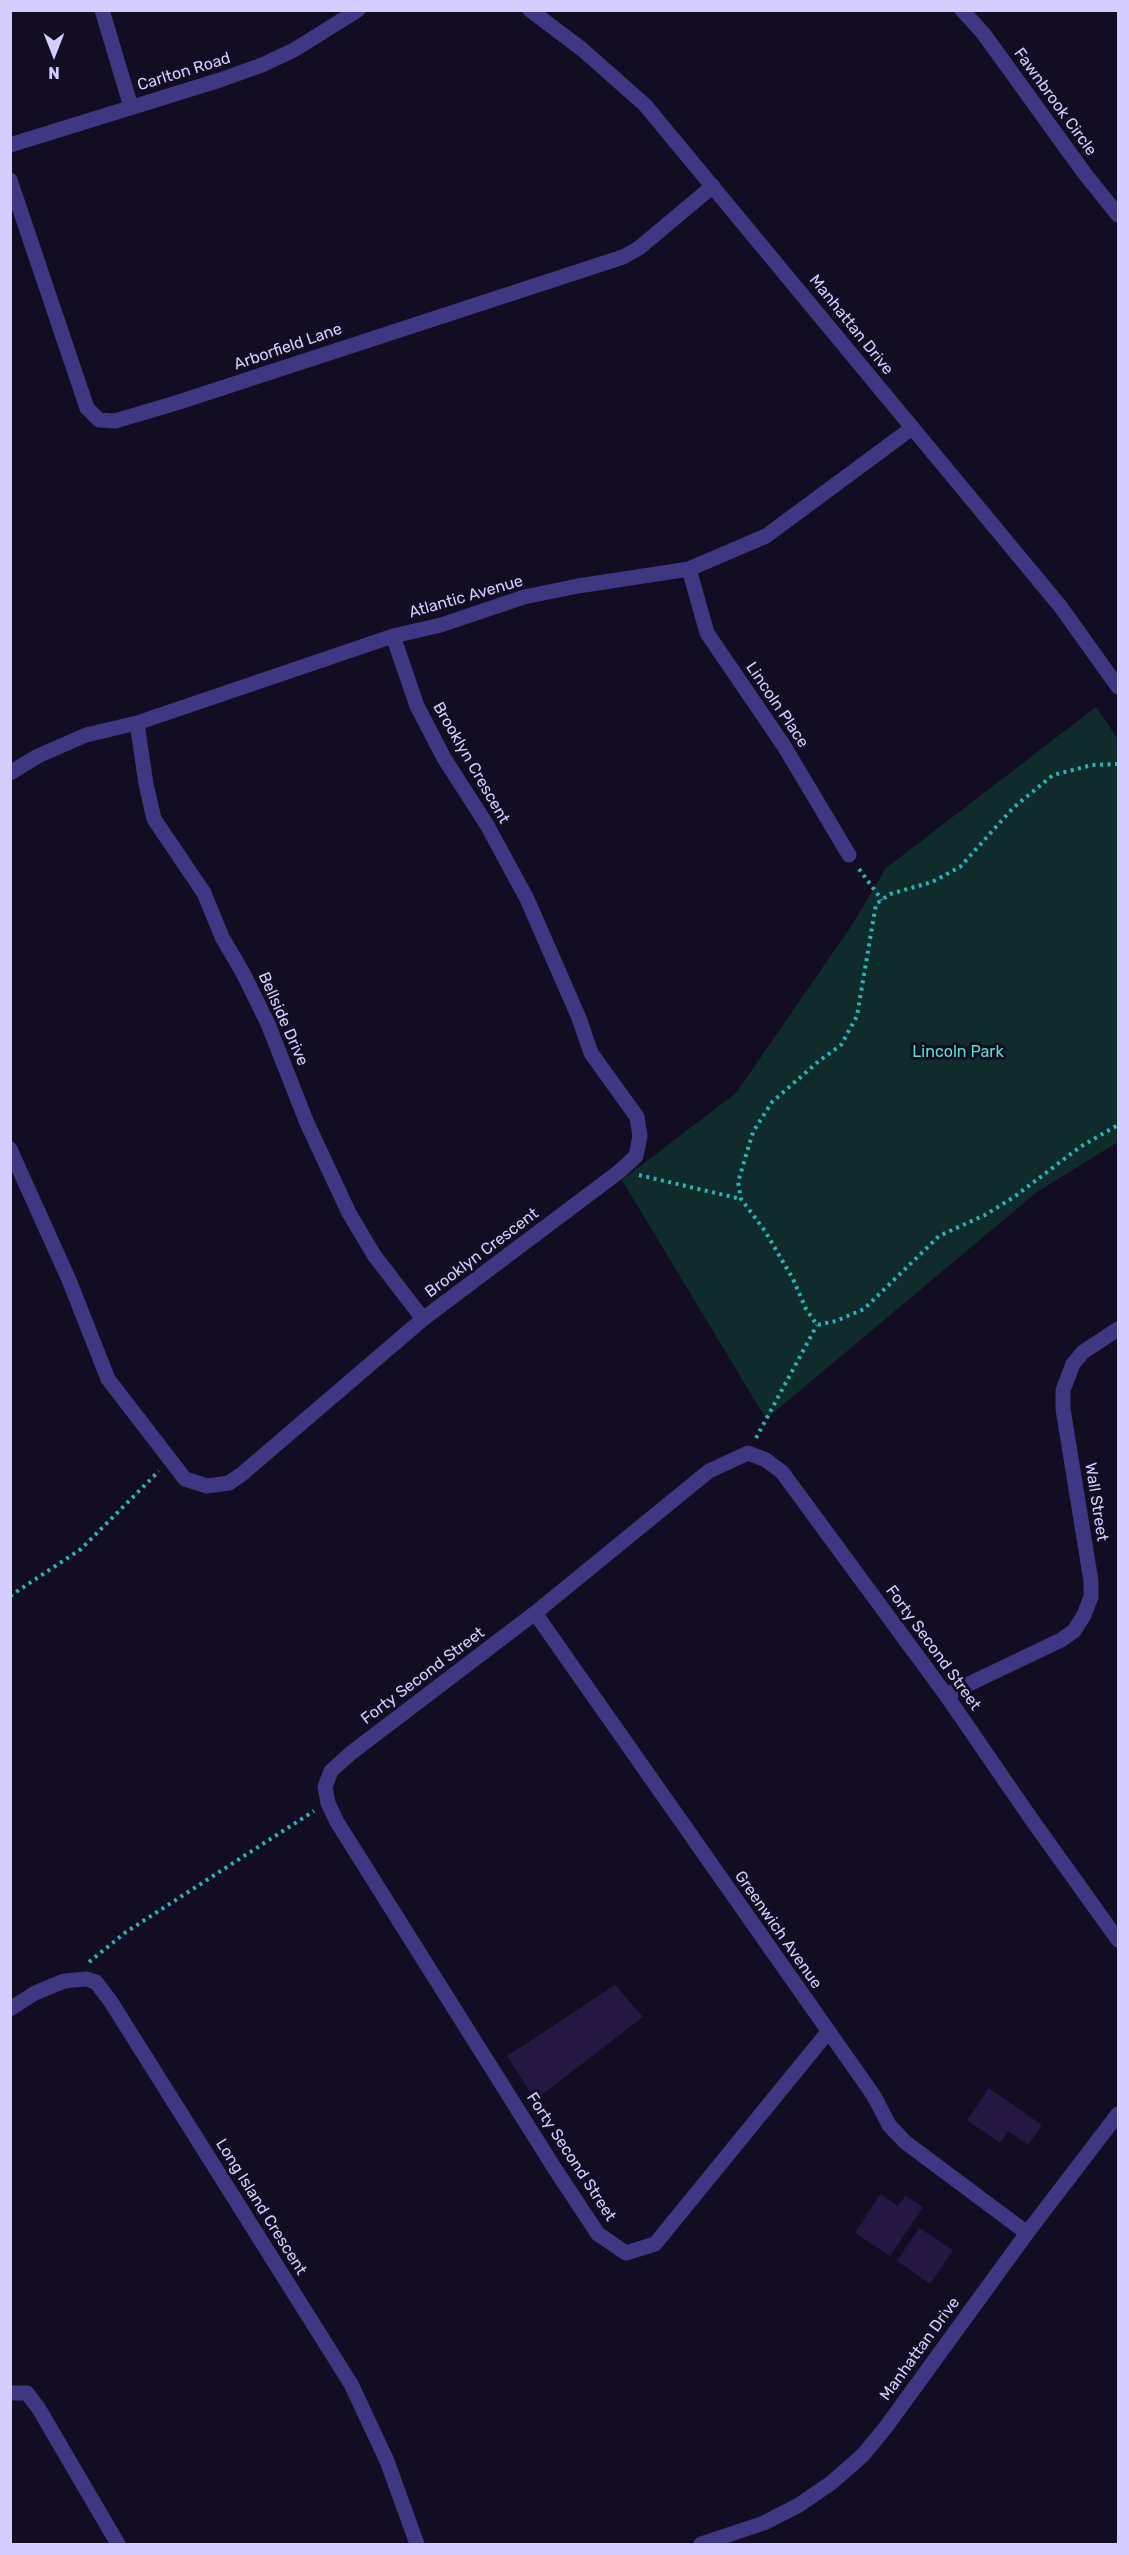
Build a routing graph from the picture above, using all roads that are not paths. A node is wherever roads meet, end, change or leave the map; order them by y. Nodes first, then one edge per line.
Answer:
1 (102, 10) edge
2 (358, 10) edge
3 (530, 10) edge
4 (962, 10) edge
5 (131, 107) junction
6 (10, 145) edge
7 (10, 180) edge
8 (713, 186) junction
9 (1119, 216) edge
10 (912, 428) junction
11 (689, 569) junction
12 (393, 636) junction
13 (1119, 687) edge
14 (137, 723) junction
15 (10, 774) edge
16 (849, 855) road end
17 (10, 1149) edge
18 (423, 1319) junction
19 (1119, 1329) edge
20 (535, 1613) junction
21 (946, 1695) junction
22 (1119, 1940) edge
23 (10, 2009) edge
24 (828, 2032) junction
25 (1119, 2114) edge
26 (1027, 2233) junction
27 (10, 2393) edge
28 (709, 2543) edge
29 (118, 2544) edge
30 (417, 2544) edge

1 - 5 street
2 - 5 street, Carlton Road
3 - 8 street, Manhattan Drive
4 - 9 street, Fawnbrook Circle
5 - 6 street, Carlton Road
7 - 8 street, Arborfield Lane
8 - 10 street, Manhattan Drive
10 - 11 street, Atlantic Avenue
10 - 13 street, Manhattan Drive
11 - 12 street, Atlantic Avenue
11 - 16 street, Lincoln Place
12 - 14 street, Atlantic Avenue
12 - 18 street, Brooklyn Crescent
14 - 15 street, Atlantic Avenue
14 - 18 street, Bellside Drive
17 - 18 street, Brooklyn Crescent
19 - 21 street, Wall Street
20 - 21 street, Forty Second Street
20 - 24 street, Greenwich Avenue
20 - 24 street, Forty Second Street
21 - 22 street, Forty Second Street
23 - 30 street, Long Island Crescent
24 - 26 street, Greenwich Avenue
25 - 26 street, Manhattan Drive
26 - 28 street, Manhattan Drive
27 - 29 street

